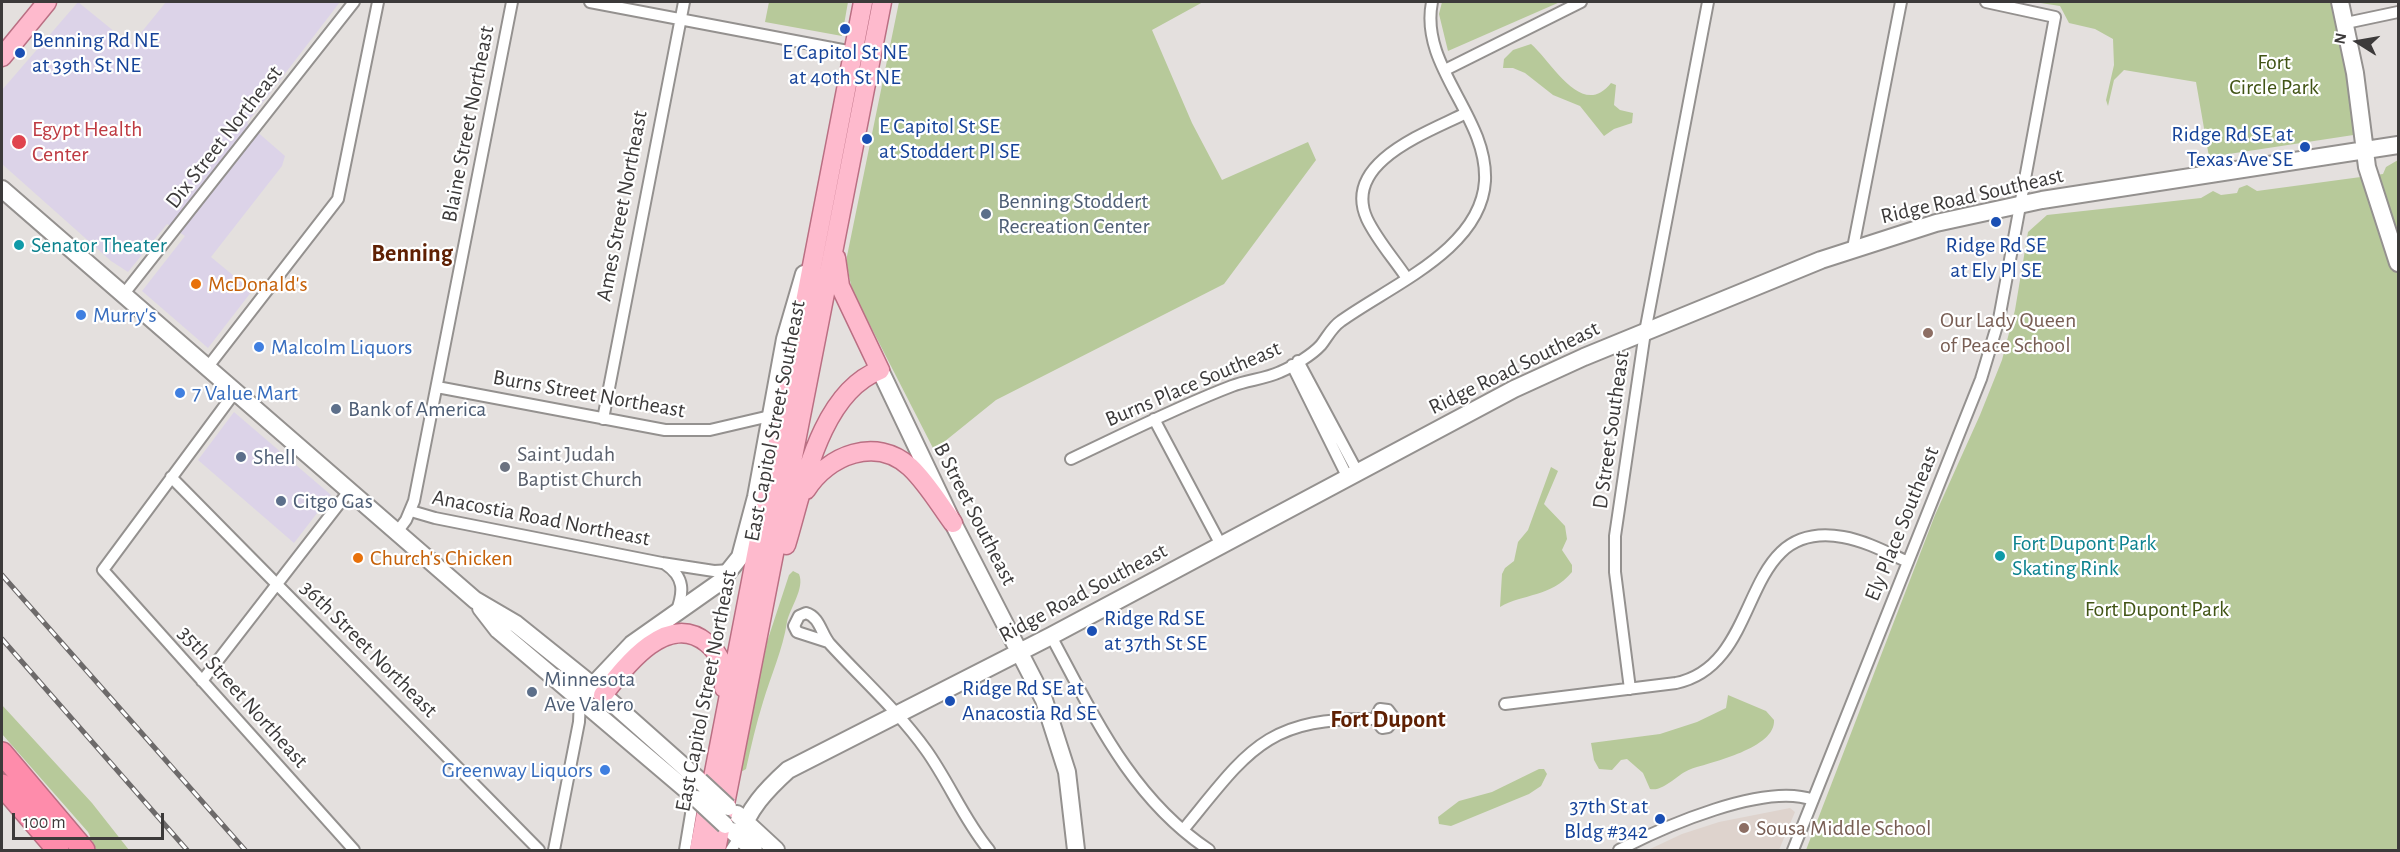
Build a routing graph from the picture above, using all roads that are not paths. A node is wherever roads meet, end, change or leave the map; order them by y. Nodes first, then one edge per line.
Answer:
1 (47, 2) edge
2 (354, 2) edge
3 (378, 2) edge
4 (512, 2) edge
5 (590, 2) edge
6 (684, 2) edge
7 (863, 2) edge
8 (882, 2) edge
9 (1432, 2) edge
10 (1581, 2) edge
11 (1708, 2) edge
12 (1901, 2) edge
13 (1986, 2) edge
14 (2340, 2) edge
15 (2398, 12) edge
16 (681, 19) junction
17 (2346, 22) junction
18 (853, 52) junction
19 (2, 57) edge
20 (1445, 70) junction
21 (1466, 112) junction
22 (2398, 145) edge
23 (2366, 150) junction
24 (2, 189) edge
25 (2021, 204) junction
26 (830, 224) junction
27 (1853, 248) junction
28 (2398, 263) edge
29 (1406, 277) junction
30 (123, 295) junction
31 (1645, 332) junction
32 (1295, 363) junction
33 (207, 368) junction
34 (880, 370) junction
35 (437, 387) junction
36 (234, 392) junction
37 (770, 416) junction
38 (603, 419) junction
39 (1154, 419) junction
40 (1071, 459) dead end
41 (1353, 475) junction
42 (171, 477) junction
43 (349, 491) junction
44 (411, 511) junction
45 (796, 513) junction
46 (953, 523) junction
47 (397, 532) junction
48 (1221, 545) junction
49 (1908, 562) junction
50 (662, 563) junction
51 (732, 570) junction
52 (278, 584) junction
53 (475, 600) junction
54 (676, 613) junction
55 (1051, 636) junction
56 (828, 642) dead end
57 (756, 644) junction
58 (1020, 652) junction
59 (202, 681) junction
60 (1630, 688) junction
61 (598, 690) junction
62 (1505, 704) dead end
63 (583, 710) junction
64 (898, 715) junction
65 (1376, 719) dead end
66 (2, 753) edge
67 (715, 769) junction
68 (2, 785) edge
69 (697, 792) junction
70 (1813, 800) junction
71 (744, 821) junction
72 (1183, 830) junction
73 (735, 844) edge
74 (58, 850) edge
75 (84, 850) edge
76 (354, 850) edge
77 (539, 850) edge
78 (554, 850) edge
79 (685, 850) edge
80 (699, 850) edge
81 (716, 850) edge
82 (754, 850) edge
83 (776, 850) edge
84 (989, 850) edge
85 (1076, 850) edge
86 (1209, 850) edge
87 (1619, 850) edge
88 (1793, 850) edge

1 - 19 main road
2 - 30 street, Dix Street Northeast
3 - 33 street
4 - 35 street, Blaine Street Northeast
5 - 16 street
6 - 16 street, Ames Street Northeast
7 - 18 main road, East Capitol Street Northeast
8 - 26 main road, East Capitol Street Southeast
9 - 20 street, Burns Place Southeast
10 - 20 street
11 - 31 street, D Street Southeast
12 - 27 street
13 - 25 street, Ely Place Southeast
14 - 17 main road
15 - 17 street
16 - 18 street
16 - 38 street, Ames Street Northeast
17 - 23 main road
18 - 26 main road, East Capitol Street Northeast
20 - 21 street, Burns Place Southeast
21 - 29 street, Burns Place Southeast
21 - 29 street
22 - 23 main road, Ridge Road Southeast
23 - 25 main road, Ridge Road Southeast
23 - 28 main road
24 - 30 main road
25 - 27 main road, Ridge Road Southeast
25 - 49 street, Ely Place Southeast
26 - 34 main road
26 - 37 main road, East Capitol Street Northeast
26 - 57 main road, East Capitol Street Southeast
26 - 67 main road, East Capitol Street Northeast
27 - 31 main road, Ridge Road Southeast
29 - 32 street, Burns Place Southeast
30 - 33 main road
31 - 41 main road, Ridge Road Southeast
31 - 60 street, D Street Southeast
32 - 39 street, Burns Place Southeast
32 - 41 street
33 - 36 main road
34 - 45 main road
34 - 46 main road, B Street Southeast
35 - 38 street, Burns Street Northeast
35 - 44 street, Blaine Street Northeast
36 - 42 street
36 - 43 main road
37 - 38 street, Burns Street Northeast
37 - 51 main road, East Capitol Street Northeast
39 - 40 street, Burns Place Southeast
39 - 48 street
41 - 48 main road, Ridge Road Southeast
42 - 52 street, 36th Street Northeast
42 - 59 street, 35th Street Northeast
43 - 47 main road
43 - 52 street
44 - 47 street, Blaine Street Northeast
44 - 50 street, Anacostia Road Northeast
45 - 46 main road
45 - 57 main road
46 - 58 main road, B Street Southeast
47 - 53 main road
48 - 55 main road, Ridge Road Southeast
49 - 60 street
49 - 70 street, Ely Place Southeast
50 - 51 street, Anacostia Road Northeast
50 - 54 street, Anacostia Road Northeast
51 - 54 main road, East Capitol Street Northeast
52 - 59 street
52 - 77 street, 36th Street Northeast
53 - 61 main road
53 - 63 main road
54 - 61 main road, East Capitol Street Northeast
55 - 58 main road, Ridge Road Southeast
55 - 72 street
56 - 64 street
57 - 81 main road, East Capitol Street Southeast
58 - 64 main road, Ridge Road Southeast
58 - 85 main road, B Street Southeast
59 - 76 street, 35th Street Northeast
60 - 62 street
61 - 63 main road
61 - 67 main road
61 - 69 main road
63 - 69 main road
63 - 78 street
64 - 71 main road, Ridge Road Southeast
64 - 84 street
65 - 72 street
66 - 75 highway
67 - 80 main road, East Capitol Street Northeast
68 - 74 highway
69 - 71 main road, bridge
69 - 73 main road, bridge
69 - 79 street, East Capitol Street Northeast
70 - 87 street
70 - 88 street, Ely Place Southeast
71 - 73 main road, Ridge Road Southeast
71 - 83 main road
72 - 86 street
73 - 82 main road

